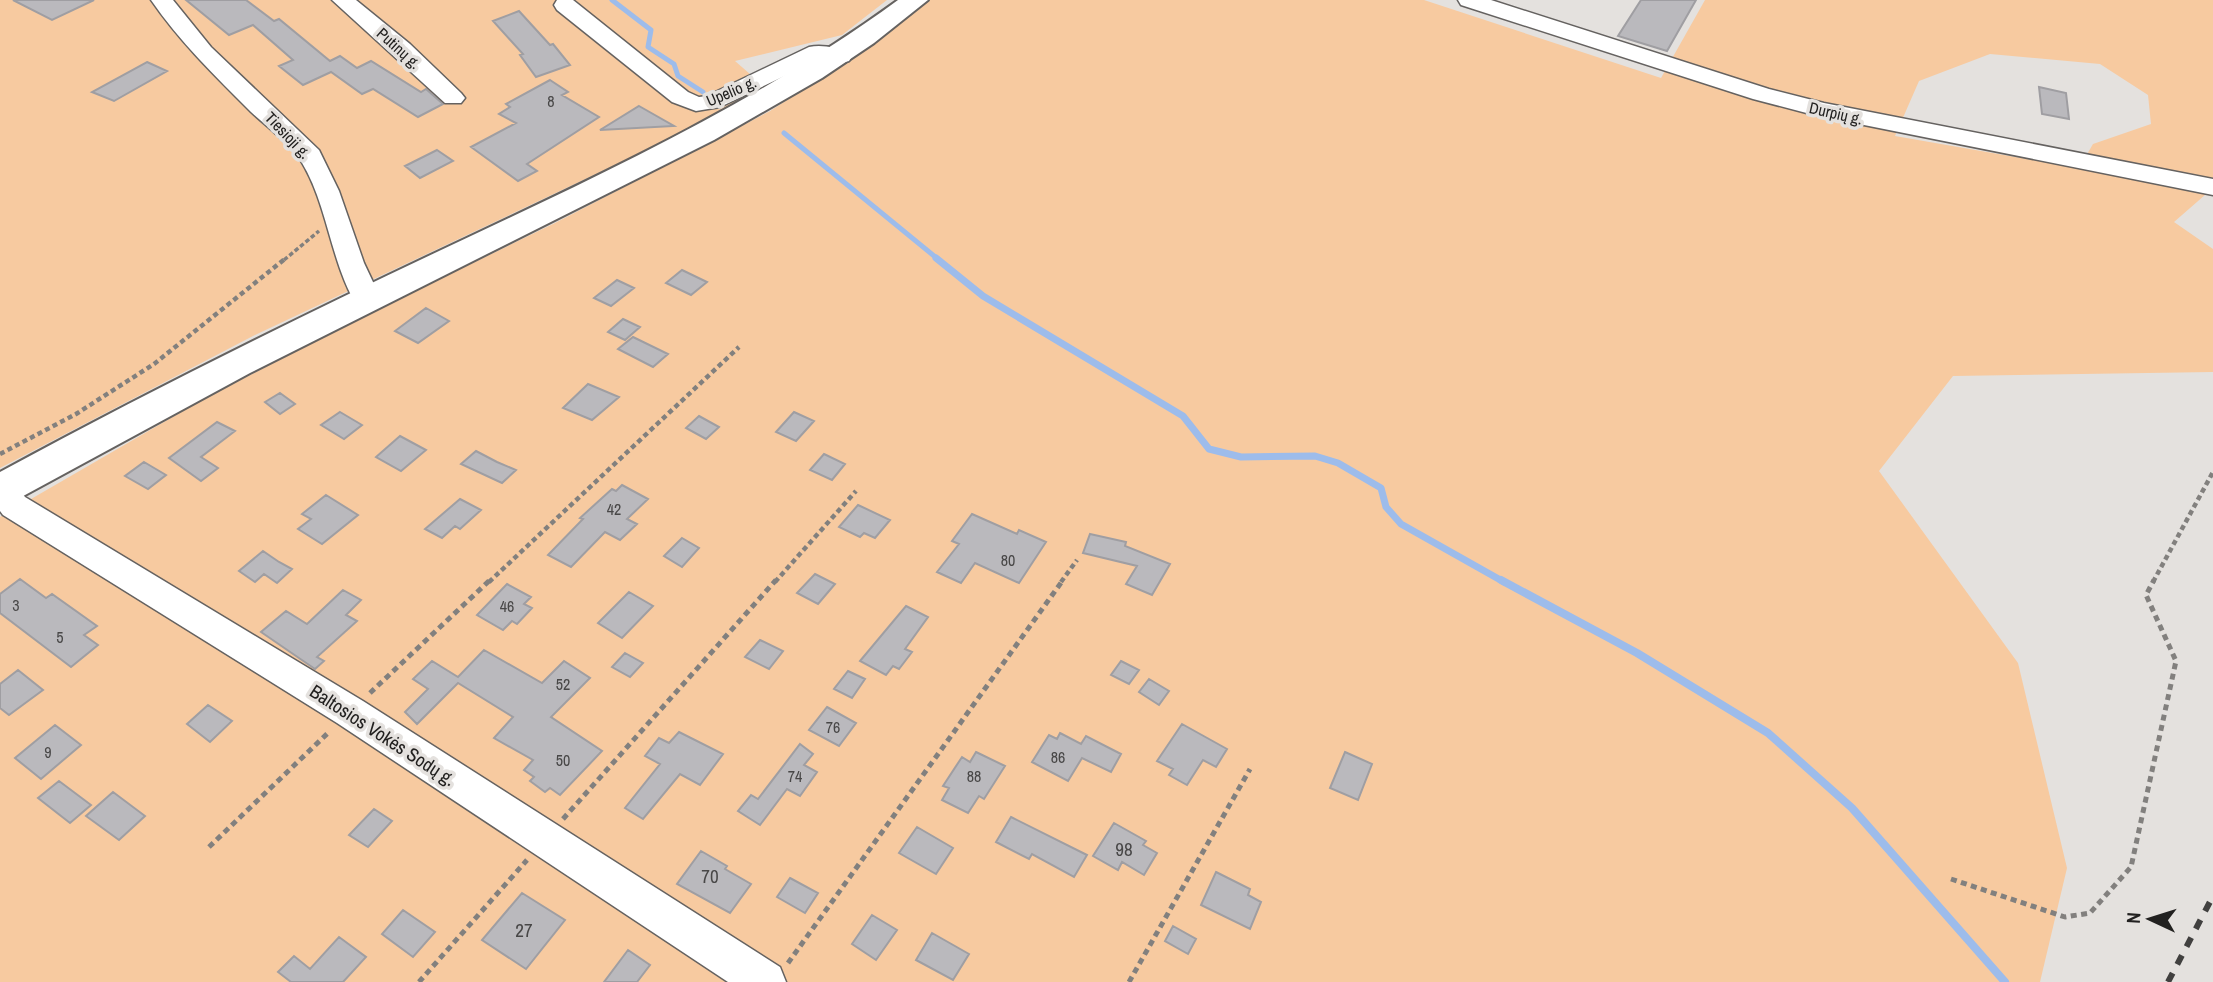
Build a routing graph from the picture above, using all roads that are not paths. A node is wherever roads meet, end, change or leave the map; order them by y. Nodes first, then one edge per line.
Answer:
1 (162, 0) edge
2 (343, 0) edge
3 (915, 0) edge
4 (1469, 0) edge
5 (565, 5) dead end
6 (841, 56) junction
7 (453, 98) dead end
8 (2213, 187) edge
9 (367, 299) junction
10 (0, 490) edge
11 (774, 976) edge

1 - 9 street, Tiesioji g.
2 - 7 street, Putinų g.
3 - 6 main road
4 - 8 street, Durpių g.
5 - 6 street, Upelio g.
6 - 9 main road
9 - 10 main road
10 - 11 street, Baltosios Vokės Sodų g.

